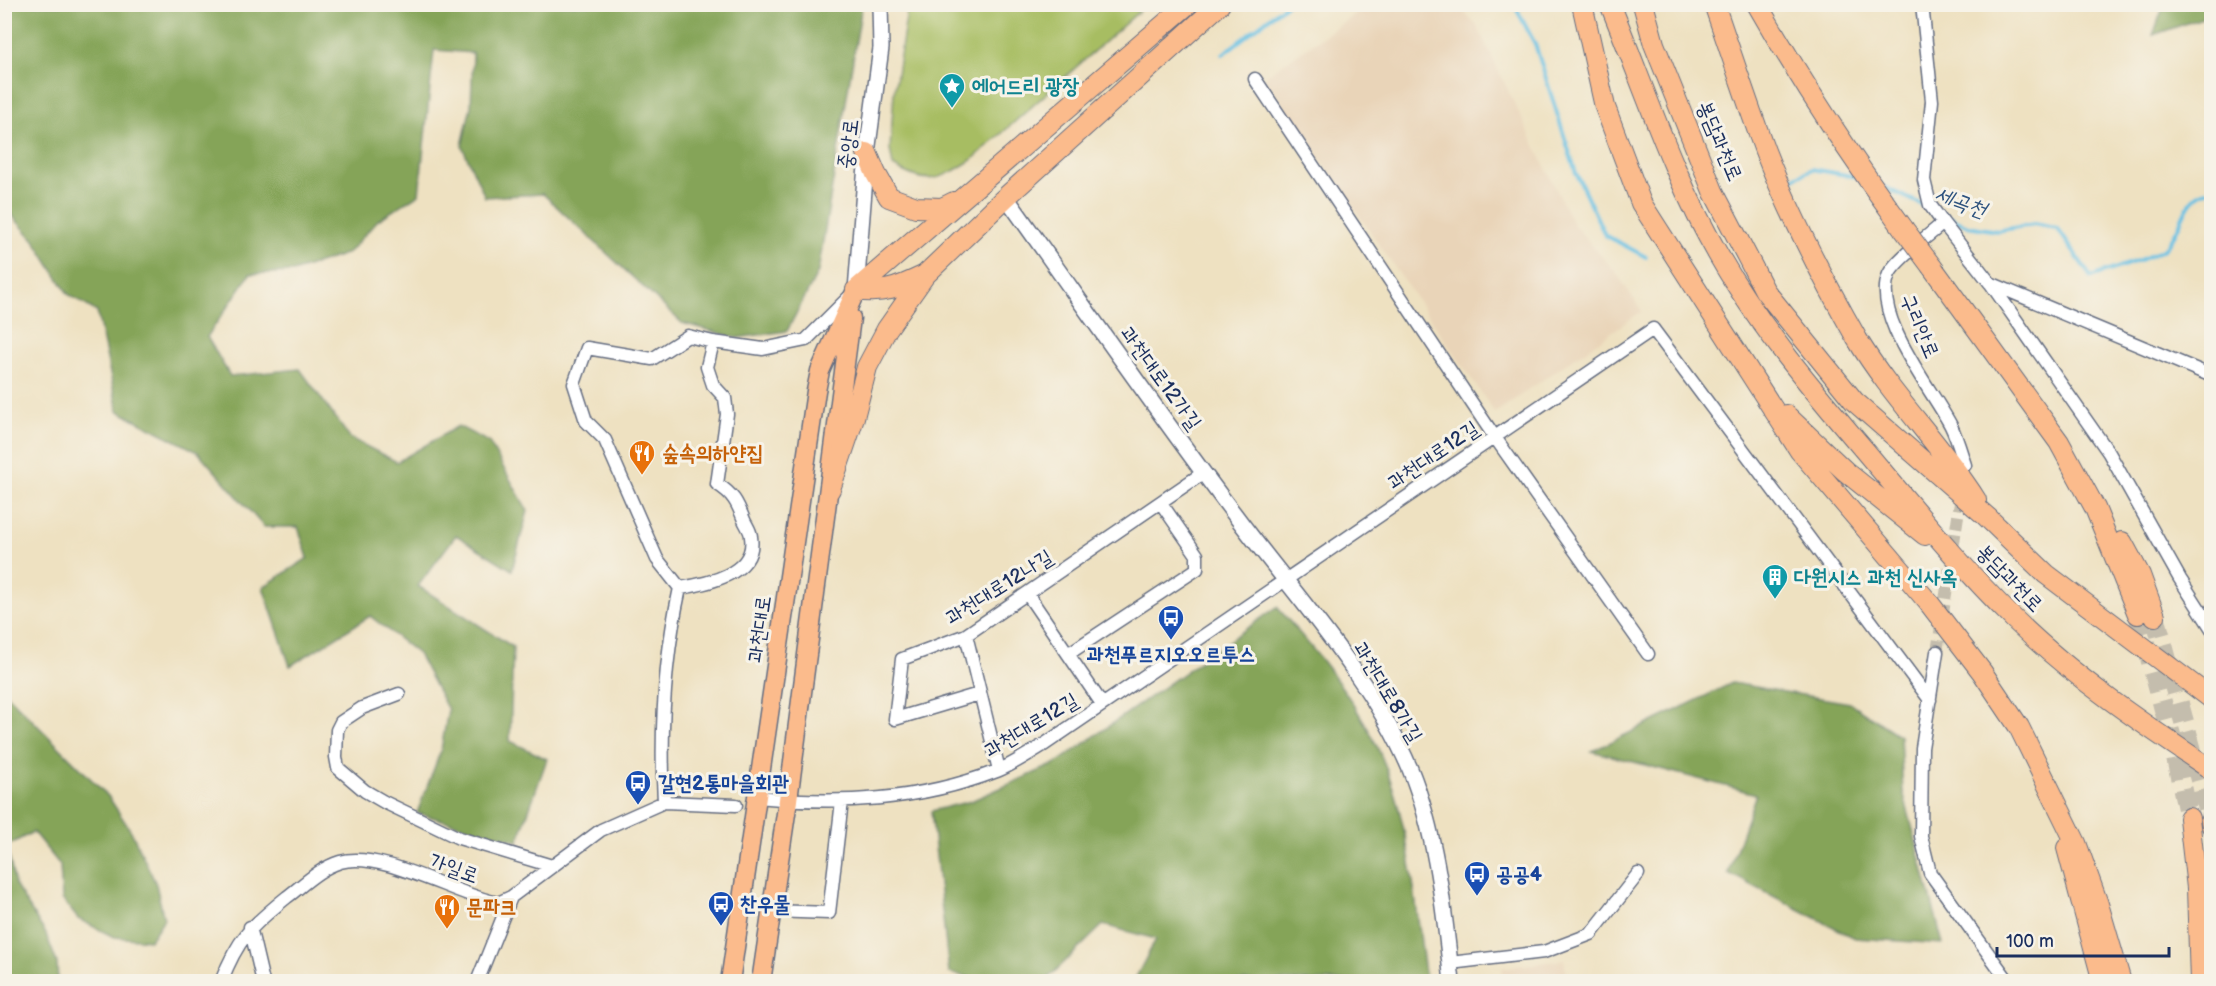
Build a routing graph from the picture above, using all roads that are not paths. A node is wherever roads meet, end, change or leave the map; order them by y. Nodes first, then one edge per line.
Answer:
1 (880, 4) edge
2 (1188, 4) edge
3 (1220, 4) edge
4 (1582, 4) edge
5 (1611, 4) edge
6 (1643, 4) edge
7 (1714, 4) edge
8 (1757, 4) edge
9 (1922, 4) edge
10 (1255, 79) dead end
11 (867, 153) junction
12 (1006, 197) junction
13 (962, 198) junction
14 (1943, 223) junction
15 (925, 275) junction
16 (1990, 283) junction
17 (856, 290) junction
18 (2032, 300) junction
19 (2016, 318) junction
20 (713, 342) junction
21 (2211, 376) edge
22 (1754, 383) junction
23 (816, 391) junction
24 (838, 403) junction
25 (1494, 436) junction
26 (1965, 465) dead end
27 (1203, 473) junction
28 (830, 489) junction
29 (1161, 502) junction
30 (1987, 517) junction
31 (1965, 566) junction
32 (1284, 581) junction
33 (680, 588) junction
34 (1028, 595) junction
35 (2146, 615) tunnel mouth
36 (2211, 629) edge
37 (966, 635) junction
38 (1937, 652) tunnel mouth
39 (1068, 654) junction
40 (1647, 654) dead end
41 (399, 694) dead end
42 (979, 694) junction
43 (2211, 699) edge
44 (1930, 700) junction
45 (1102, 704) junction
46 (999, 770) junction
47 (2211, 770) edge
48 (757, 797) junction
49 (2056, 798) junction
50 (788, 800) junction
51 (842, 801) junction
52 (664, 802) junction
53 (736, 805) dead end
54 (2189, 818) tunnel mouth
55 (2211, 820) tunnel mouth
56 (2211, 826) edge
57 (552, 866) junction
58 (1638, 874) dead end
59 (511, 897) junction
60 (771, 911) junction
61 (250, 927) junction
62 (1450, 963) junction
63 (221, 981) edge
64 (263, 981) edge
65 (477, 981) edge
66 (730, 981) edge
67 (760, 981) edge
68 (1452, 981) edge
69 (2009, 981) edge
70 (2103, 981) edge
71 (2121, 981) edge
72 (2200, 981) edge

1 - 11 street, 중앙로
2 - 13 highway
3 - 12 highway
4 - 22 highway
5 - 31 highway, 봉담과천로
6 - 30 highway, 봉담과천로
7 - 30 highway
8 - 35 highway, bridge
9 - 14 street
10 - 25 street
11 - 13 highway
11 - 17 street, 중앙로
12 - 15 highway
12 - 27 street, 과천대로12가길
13 - 17 highway
14 - 16 street
14 - 26 street, 구리안로
15 - 17 highway
15 - 28 highway
16 - 18 street
16 - 19 street
17 - 20 street
17 - 23 main road, 과천대로
17 - 24 main road
18 - 19 street
18 - 21 street
19 - 36 street
20 - 33 street
20 - 33 street
22 - 31 highway
22 - 49 highway
23 - 24 main road
23 - 48 main road, 과천대로
24 - 28 main road
25 - 32 street, 과천대로12길
25 - 40 street
25 - 44 street, 과천대로12길
27 - 29 street, 과천대로12나길
27 - 32 street, 과천대로12가길
28 - 50 main road
29 - 34 street, 과천대로12나길
29 - 39 street
30 - 43 highway, 봉담과천로
31 - 47 highway, 봉담과천로
32 - 45 street, 과천대로12길
32 - 62 street, 과천대로8가길
33 - 52 street
34 - 37 street, 과천대로12나길
34 - 39 street
37 - 42 street
37 - 42 street, 과천대로12나길
38 - 44 street
39 - 45 street
41 - 57 street
42 - 46 street
44 - 69 street
45 - 46 street, 과천대로12길
46 - 51 street, 과천대로12길
48 - 50 street, 과천대로12길
48 - 66 main road, 과천대로
49 - 70 highway
49 - 71 highway
50 - 51 street, 과천대로12길
50 - 60 main road
51 - 60 street
52 - 53 street
52 - 57 street
54 - 72 highway
55 - 56 highway
57 - 59 street
58 - 62 street
59 - 61 street, 가일로
59 - 65 street
60 - 67 main road
61 - 63 street, 가일로
61 - 64 street
62 - 68 street, 과천대로8가길

